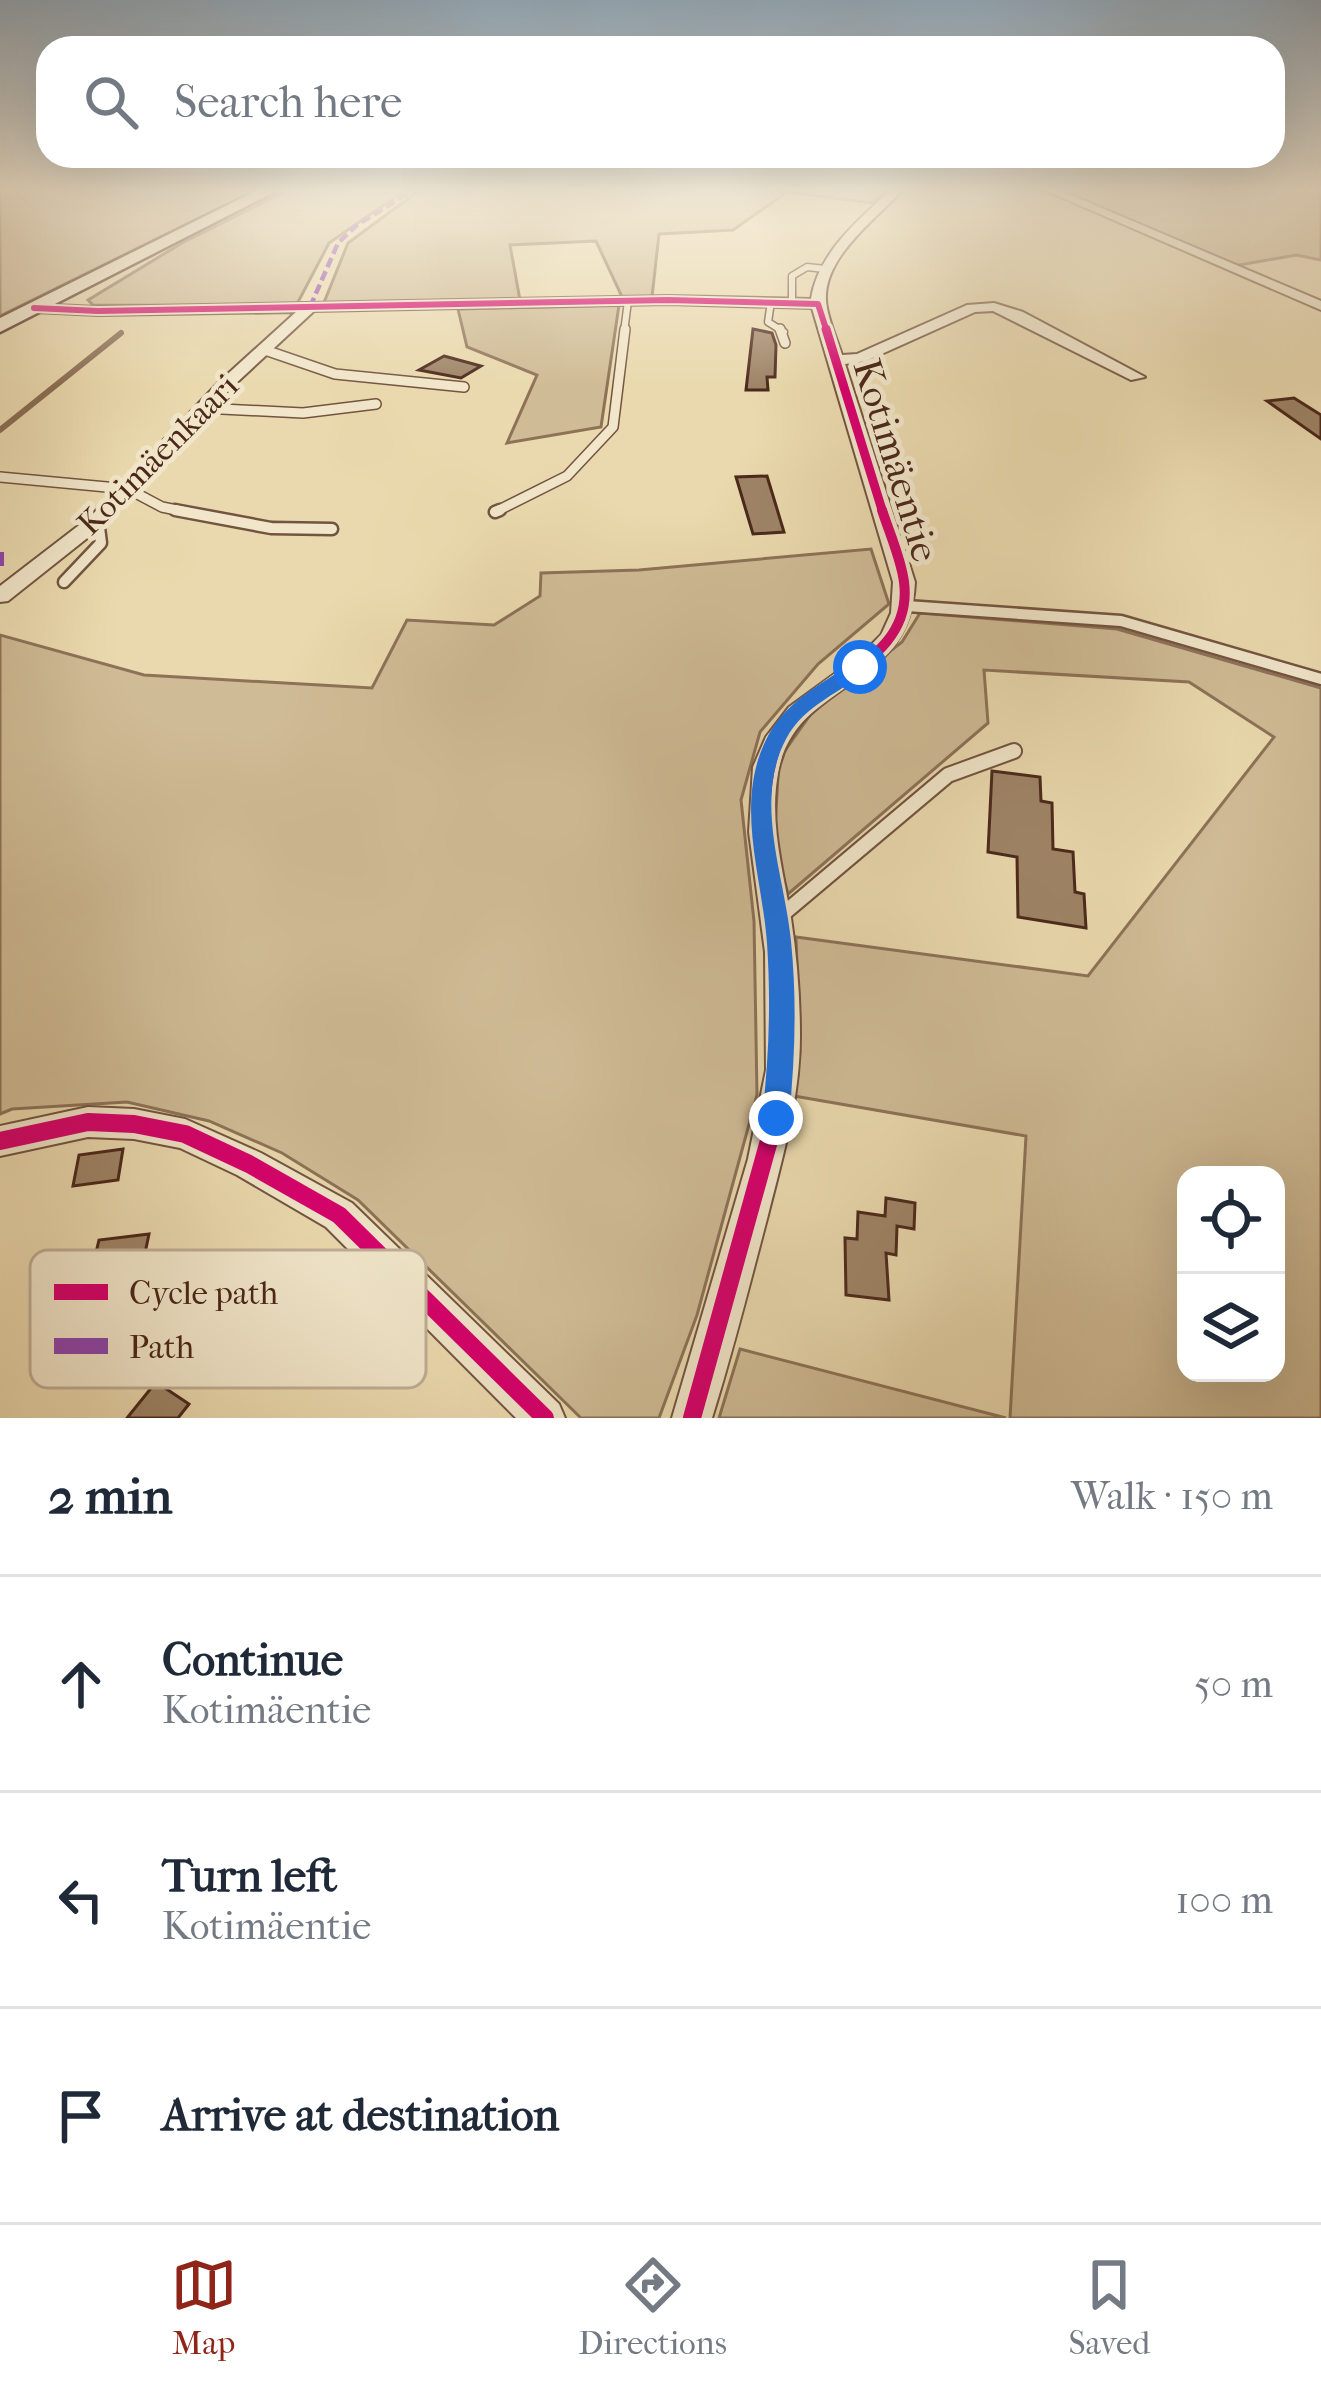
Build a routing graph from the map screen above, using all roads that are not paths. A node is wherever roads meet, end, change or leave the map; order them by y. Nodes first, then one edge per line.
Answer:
1 (140, 255) edge
2 (838, 255) edge
3 (1201, 255) edge
4 (825, 269) junction
5 (628, 301) junction
6 (782, 302) junction
7 (818, 304) junction
8 (1321, 307) edge
9 (34, 308) junction
10 (310, 308) junction
11 (0, 326) edge
12 (785, 343) dead end
13 (262, 349) junction
14 (836, 360) junction
15 (1137, 377) dead end
16 (464, 387) dead end
17 (376, 404) dead end
18 (202, 408) junction
19 (0, 477) edge
20 (128, 489) junction
21 (495, 512) dead end
22 (98, 520) junction
23 (332, 529) dead end
24 (64, 582) dead end
25 (0, 596) edge
26 (907, 605) junction
27 (1321, 679) edge
28 (1015, 751) dead end
29 (776, 920) junction
30 (0, 1141) edge
31 (375, 1250) edge
32 (426, 1301) edge
33 (545, 1418) edge
34 (692, 1418) edge

1 - 9 main road
2 - 4 street
3 - 8 street
4 - 6 lane
4 - 7 street
5 - 6 street
5 - 10 street
5 - 21 lane
6 - 7 street
6 - 12 lane
7 - 14 street, Kotimäentie
9 - 10 street
9 - 11 main road
10 - 13 street, Kotimäenkaari
13 - 16 lane
13 - 18 street, Kotimäenkaari
14 - 15 street
14 - 26 street, Kotimäentie
17 - 18 lane
18 - 20 street, Kotimäenkaari
19 - 20 lane
20 - 22 street, Kotimäenkaari
20 - 23 lane
22 - 24 lane
22 - 25 street, Kotimäenkaari
26 - 27 lane
26 - 29 street, Kotimäentie
28 - 29 lane
29 - 34 street, Kotimäentie
30 - 31 street
32 - 33 street

